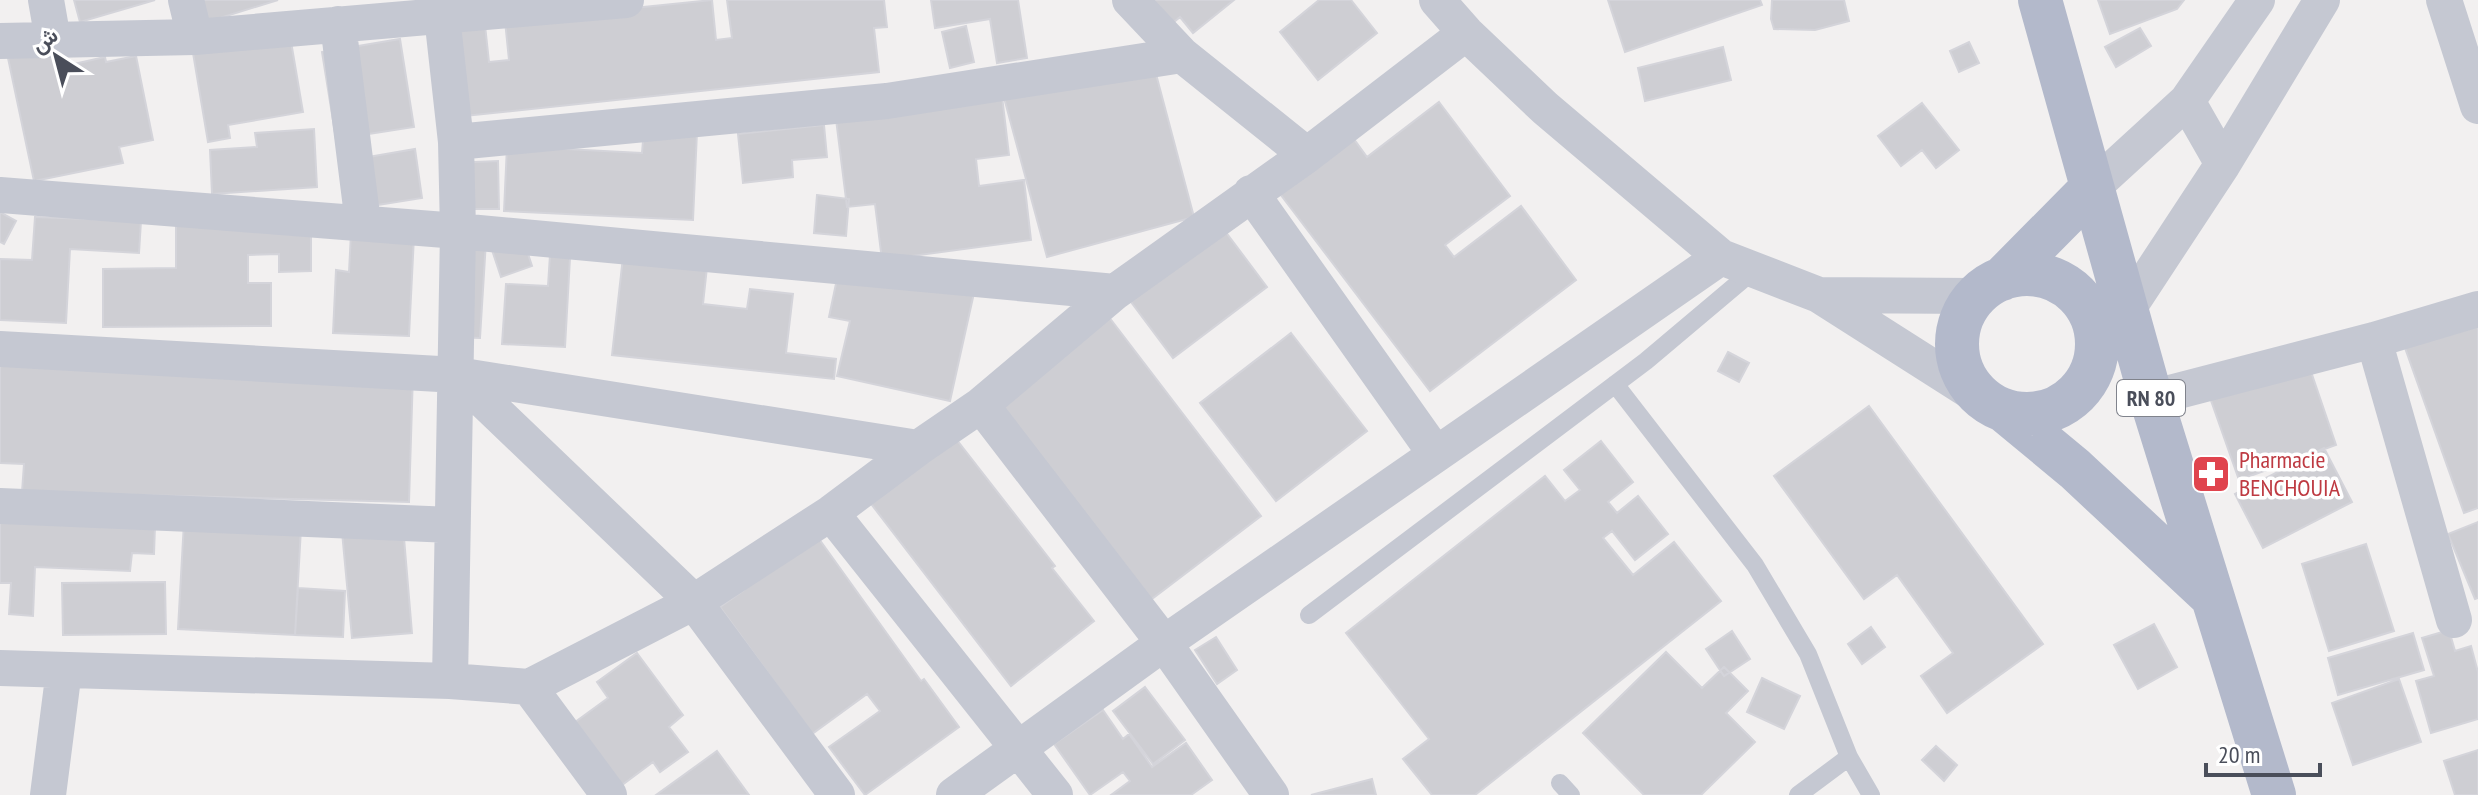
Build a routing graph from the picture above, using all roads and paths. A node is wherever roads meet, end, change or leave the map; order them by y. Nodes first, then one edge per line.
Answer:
1 (46, 0) edge
2 (186, 0) edge
3 (626, 0) edge
4 (1130, 0) edge
5 (1437, 0) edge
6 (2040, 0) edge
7 (2257, 0) edge
8 (2322, 0) edge
9 (2444, 0) edge
10 (440, 8) edge
11 (320, 17) edge
12 (1466, 33) junction
13 (195, 37) junction
14 (53, 40) junction
15 (0, 41) edge
16 (1182, 55) junction
17 (2187, 101) junction
18 (2478, 106) edge
19 (456, 142) junction
20 (1307, 155) junction
21 (2223, 164) junction
22 (2092, 188) junction
23 (1251, 193) junction
24 (0, 195) edge
25 (363, 223) junction
26 (458, 231) junction
27 (1738, 263) junction
28 (1989, 287) junction
29 (2071, 289) junction
30 (1115, 292) junction
31 (1819, 295) junction
32 (2478, 309) edge
33 (2127, 310) junction
34 (2374, 340) junction
35 (0, 349) edge
36 (2097, 355) junction
37 (457, 375) junction
38 (1615, 384) junction
39 (2151, 398) junction
40 (981, 405) junction
41 (1994, 406) junction
42 (918, 448) junction
43 (1435, 453) junction
44 (0, 506) edge
45 (831, 513) junction
46 (452, 525) junction
47 (2211, 596) junction
48 (694, 602) junction
49 (1309, 615) dead end
50 (2454, 620) dead end
51 (1164, 643) junction
52 (0, 668) edge
53 (64, 670) junction
54 (450, 681) junction
55 (529, 687) junction
56 (1019, 747) junction
57 (1849, 757) junction
58 (48, 795) edge
59 (609, 795) edge
60 (837, 795) edge
61 (954, 795) edge
62 (1055, 795) edge
63 (1271, 795) edge
64 (1798, 795) edge
65 (1871, 795) edge
66 (2274, 795) edge

1 - 14 street
2 - 13 street
3 - 10 street
4 - 16 street
5 - 12 street
6 - 22 main road, RN 80
7 - 17 street
8 - 21 street
9 - 18 street
10 - 11 street
10 - 19 street
11 - 13 street
11 - 25 street
12 - 20 street
12 - 27 street
13 - 14 street
14 - 15 street
16 - 19 street
16 - 20 street
17 - 21 street
17 - 22 street
19 - 26 street
20 - 23 street
21 - 33 street
22 - 28 main road
22 - 33 main road, RN 80
23 - 30 street
23 - 43 street
24 - 25 street
25 - 26 street
26 - 30 street
26 - 37 street
27 - 31 street
27 - 38 lane
27 - 43 street
28 - 29 main road
28 - 31 street
28 - 41 main road
29 - 33 main road
29 - 36 main road
30 - 40 street
31 - 41 street
32 - 34 street
33 - 36 main road, RN 80
33 - 39 main road, RN 80
34 - 39 street
34 - 50 street
35 - 37 street
36 - 41 main road
37 - 42 street
37 - 46 street
37 - 48 street
38 - 49 lane
38 - 57 lane
39 - 47 main road, RN 80
40 - 42 street
40 - 51 street
41 - 47 main road, RN 80
42 - 45 street
43 - 51 street
44 - 46 street
45 - 48 street
45 - 56 street
46 - 54 street
47 - 66 main road, RN 80
48 - 55 street
48 - 60 street
51 - 56 street
51 - 63 street
52 - 53 street
53 - 54 street
53 - 58 street
54 - 55 street
55 - 59 street
56 - 61 street
56 - 62 street
57 - 64 lane
57 - 65 lane

